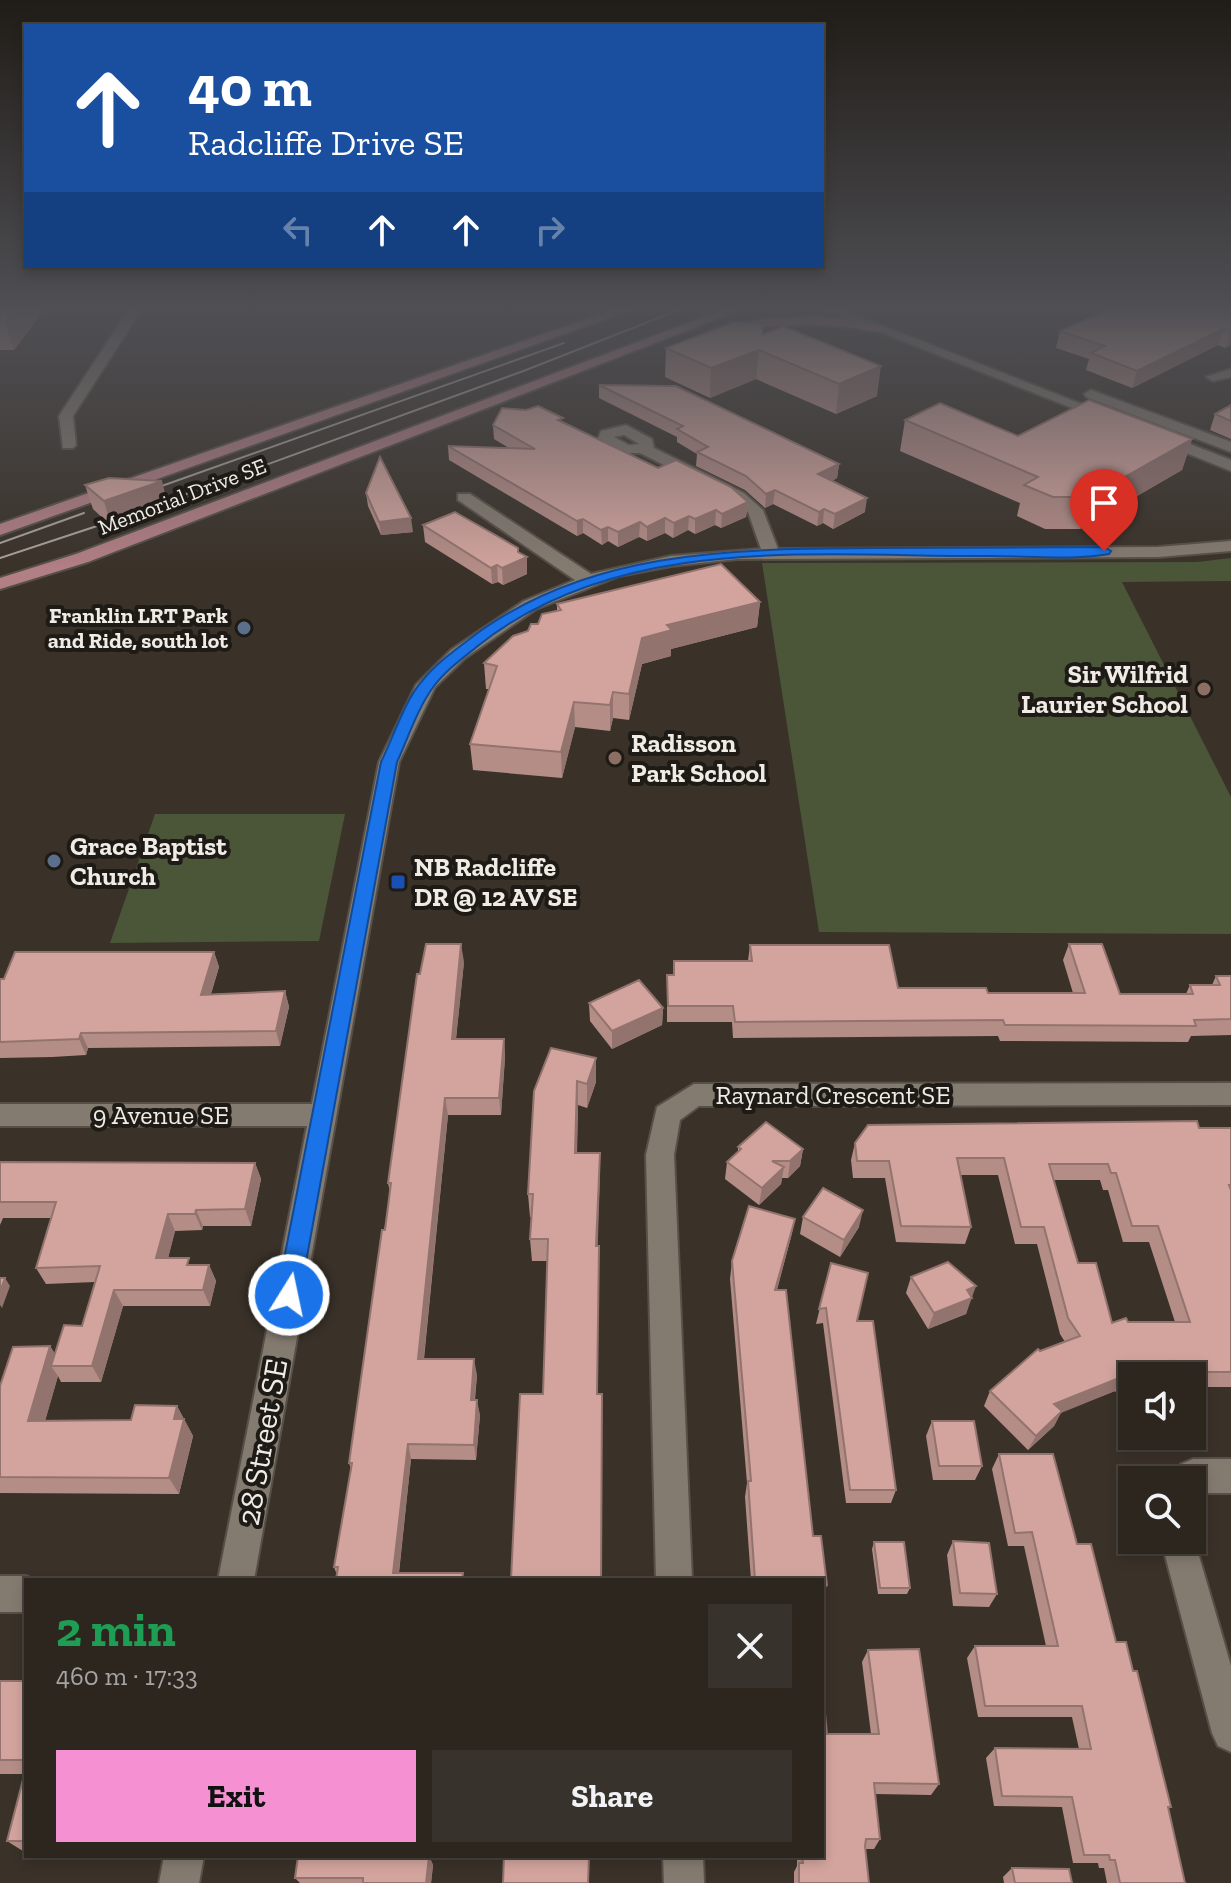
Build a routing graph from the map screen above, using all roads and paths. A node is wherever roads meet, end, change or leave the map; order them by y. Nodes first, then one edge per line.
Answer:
1 (78, 397) edge
2 (378, 397) edge
3 (505, 397) edge
4 (1067, 397) edge
5 (1095, 397) edge
6 (68, 445) dead end
7 (1231, 447) edge
8 (642, 448) dead end
9 (1231, 466) edge
10 (464, 497) dead end
11 (61, 509) junction
12 (0, 519) edge
13 (0, 530) edge
14 (1231, 546) edge
15 (771, 552) junction
16 (587, 580) junction
17 (0, 584) edge
18 (1231, 1094) edge
19 (0, 1115) edge
20 (321, 1115) junction
21 (1206, 1476) edge
22 (1231, 1476) edge
23 (1182, 1554) edge
24 (236, 1578) edge
25 (674, 1578) edge
26 (0, 1594) edge
27 (24, 1594) edge
28 (1231, 1733) edge
29 (184, 1858) edge
30 (683, 1858) edge
31 (179, 1883) edge
32 (684, 1883) edge

1 - 6 street
2 - 11 main road, Memorial Drive SE
3 - 17 main road, Memorial Drive SE
4 - 9 street
5 - 7 street
8 - 15 street
10 - 16 street
11 - 12 main road
11 - 13 main road, Memorial Drive SE
14 - 15 street, 28 Street SE
15 - 16 street, 28 Street SE
16 - 20 street, 28 Street SE
18 - 25 street, Raynard Crescent SE
19 - 20 street, 9 Avenue SE
20 - 24 street, 28 Street SE
21 - 22 street
23 - 28 street
26 - 27 street
29 - 31 street
30 - 32 street

